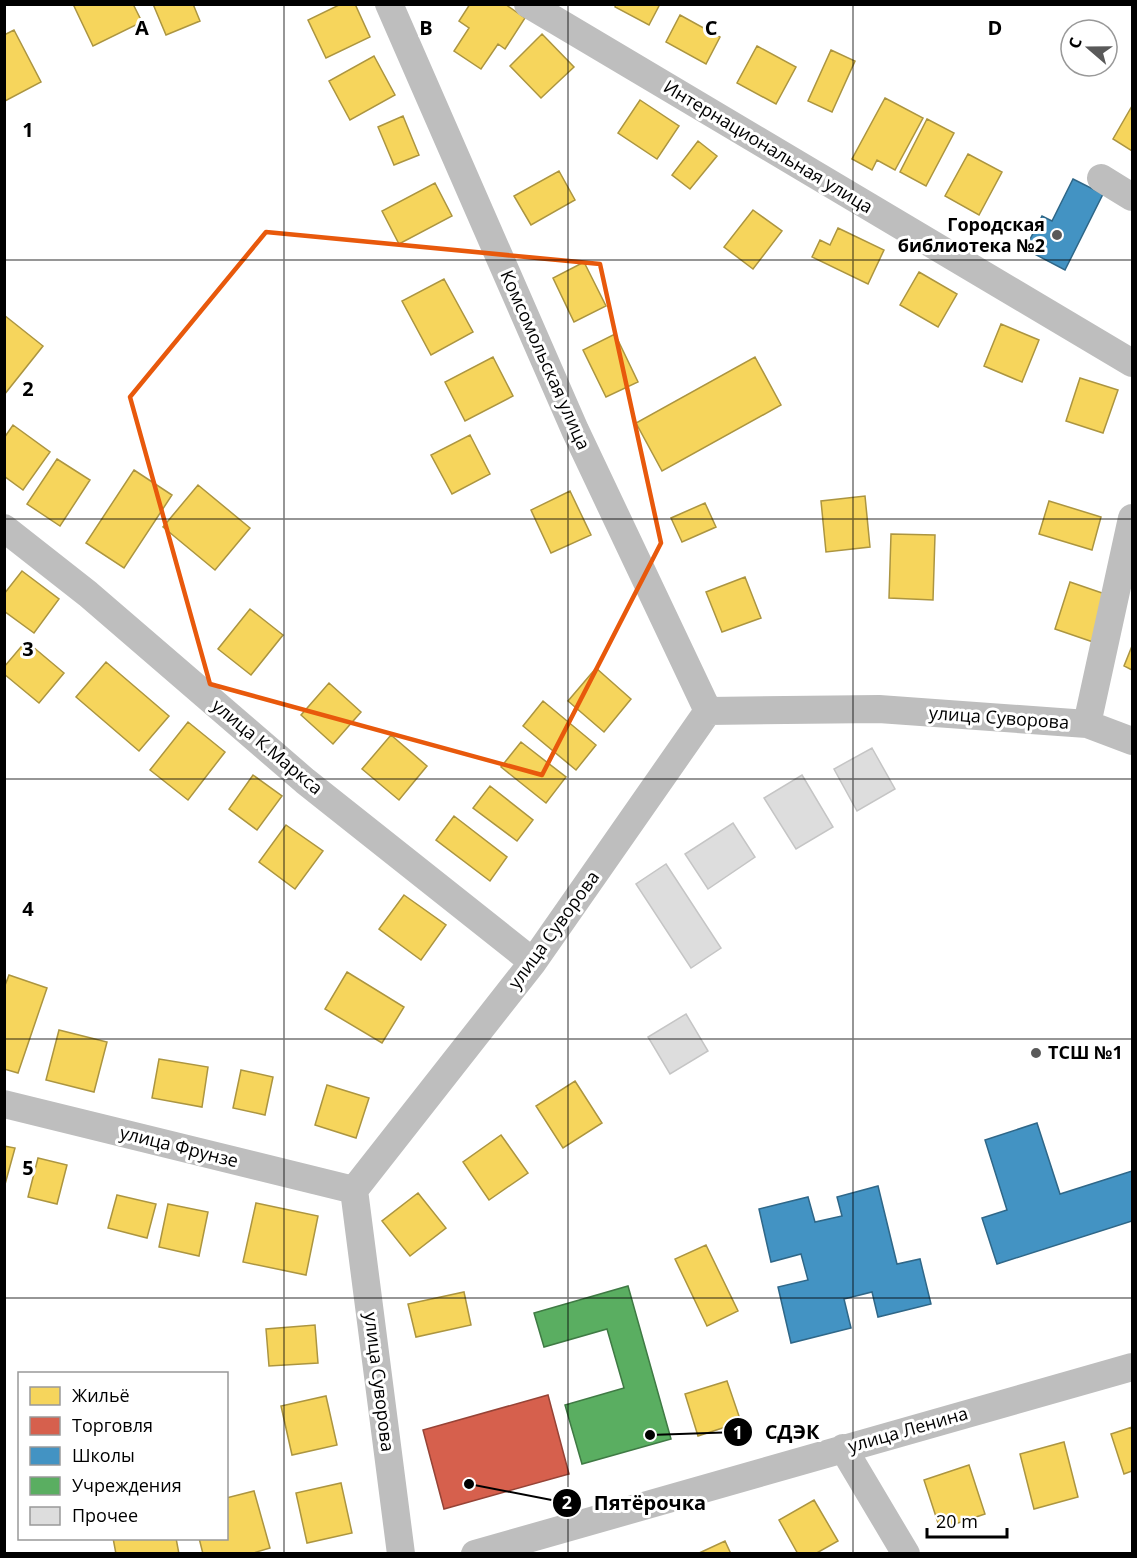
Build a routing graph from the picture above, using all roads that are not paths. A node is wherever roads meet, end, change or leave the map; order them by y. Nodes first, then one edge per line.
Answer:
1 (389, 4) edge
2 (528, 4) edge
3 (1101, 178) dead end
4 (1132, 196) edge
5 (1132, 363) edge
6 (1132, 518) edge
7 (4, 528) edge
8 (708, 711) junction
9 (1087, 724) junction
10 (1132, 741) edge
11 (533, 962) junction
12 (4, 1104) edge
13 (354, 1190) junction
14 (1132, 1367) edge
15 (843, 1448) junction
16 (401, 1554) edge
17 (475, 1554) edge
18 (906, 1554) edge

1 - 8 street, Комсомольская улица
2 - 5 street, Интернациональная улица
3 - 4 street
6 - 9 street
7 - 11 street, улица К.Маркса
8 - 9 street, улица Суворова
8 - 11 street, улица Суворова
9 - 10 street, улица Суворова
11 - 13 street, улица Суворова
12 - 13 street, улица Фрунзе
13 - 16 street, улица Суворова
14 - 15 street, улица Ленина
15 - 17 street, улица Ленина
15 - 18 street

